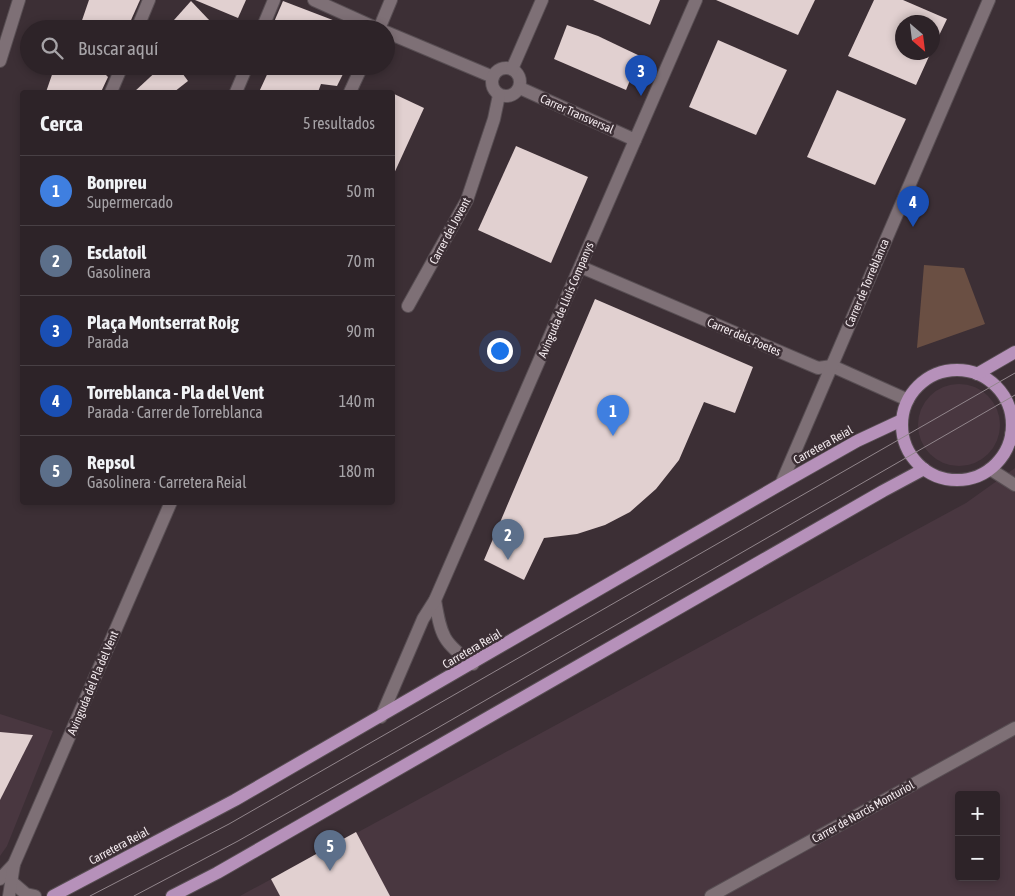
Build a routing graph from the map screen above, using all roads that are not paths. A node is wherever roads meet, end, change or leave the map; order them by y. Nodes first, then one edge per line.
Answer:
1 (20, 0) edge
2 (149, 0) edge
3 (274, 0) edge
4 (314, 0) edge
5 (391, 0) edge
6 (542, 0) edge
7 (696, 0) edge
8 (990, 0) edge
9 (141, 20) edge
10 (266, 20) edge
11 (358, 20) edge
12 (382, 20) edge
13 (395, 36) edge
14 (0, 61) edge
15 (512, 69) junction
16 (119, 75) edge
17 (243, 75) edge
18 (358, 75) edge
19 (493, 77) junction
20 (520, 88) junction
21 (113, 90) edge
22 (237, 90) edge
23 (351, 90) edge
24 (500, 95) junction
25 (635, 140) junction
26 (580, 267) junction
27 (408, 306) dead end
28 (1015, 352) edge
29 (832, 366) junction
30 (977, 374) junction
31 (908, 400) junction
32 (1013, 419) edge
33 (902, 420) junction
34 (1013, 437) edge
35 (924, 469) junction
36 (990, 469) junction
37 (781, 484) junction
38 (1015, 485) edge
39 (170, 505) edge
40 (435, 600) junction
41 (473, 664) junction
42 (381, 717) junction
43 (1015, 728) edge
44 (6, 881) edge
45 (8, 896) edge
46 (35, 896) edge
47 (53, 896) edge
48 (172, 896) edge
49 (711, 896) edge

1 - 14 street
2 - 9 street
3 - 10 street
4 - 11 street
5 - 12 street
6 - 15 street
7 - 25 street, Avinguda de Lluís Companys
8 - 29 street, Carrer de Torreblanca
13 - 19 street
15 - 19 street
15 - 20 street
16 - 21 street
17 - 22 street
18 - 23 street
19 - 24 street
20 - 24 street
20 - 25 street, Carrer Transversal
24 - 27 street, Carrer del Jovent
25 - 26 street, Avinguda de Lluís Companys
26 - 29 street, Carrer dels Poetes
26 - 40 street, Avinguda de Lluís Companys
28 - 30 main road
29 - 31 street, Carrer dels Poetes
29 - 37 street, Carrer de Torreblanca
30 - 31 main road
30 - 32 main road
31 - 33 main road
32 - 34 main road
33 - 35 main road
33 - 37 main road, Carretera Reial
34 - 36 main road
35 - 36 main road
35 - 48 main road
36 - 38 street
37 - 41 main road, Carretera Reial
39 - 44 street, Avinguda del Pla del Vent
40 - 41 street
40 - 42 street, Avinguda de Lluís Companys
41 - 42 main road, Carretera Reial
42 - 47 main road, Carretera Reial
43 - 49 street, Carrer de Narcís Monturiol
44 - 45 street, Avinguda del Pla del Vent
44 - 46 street

